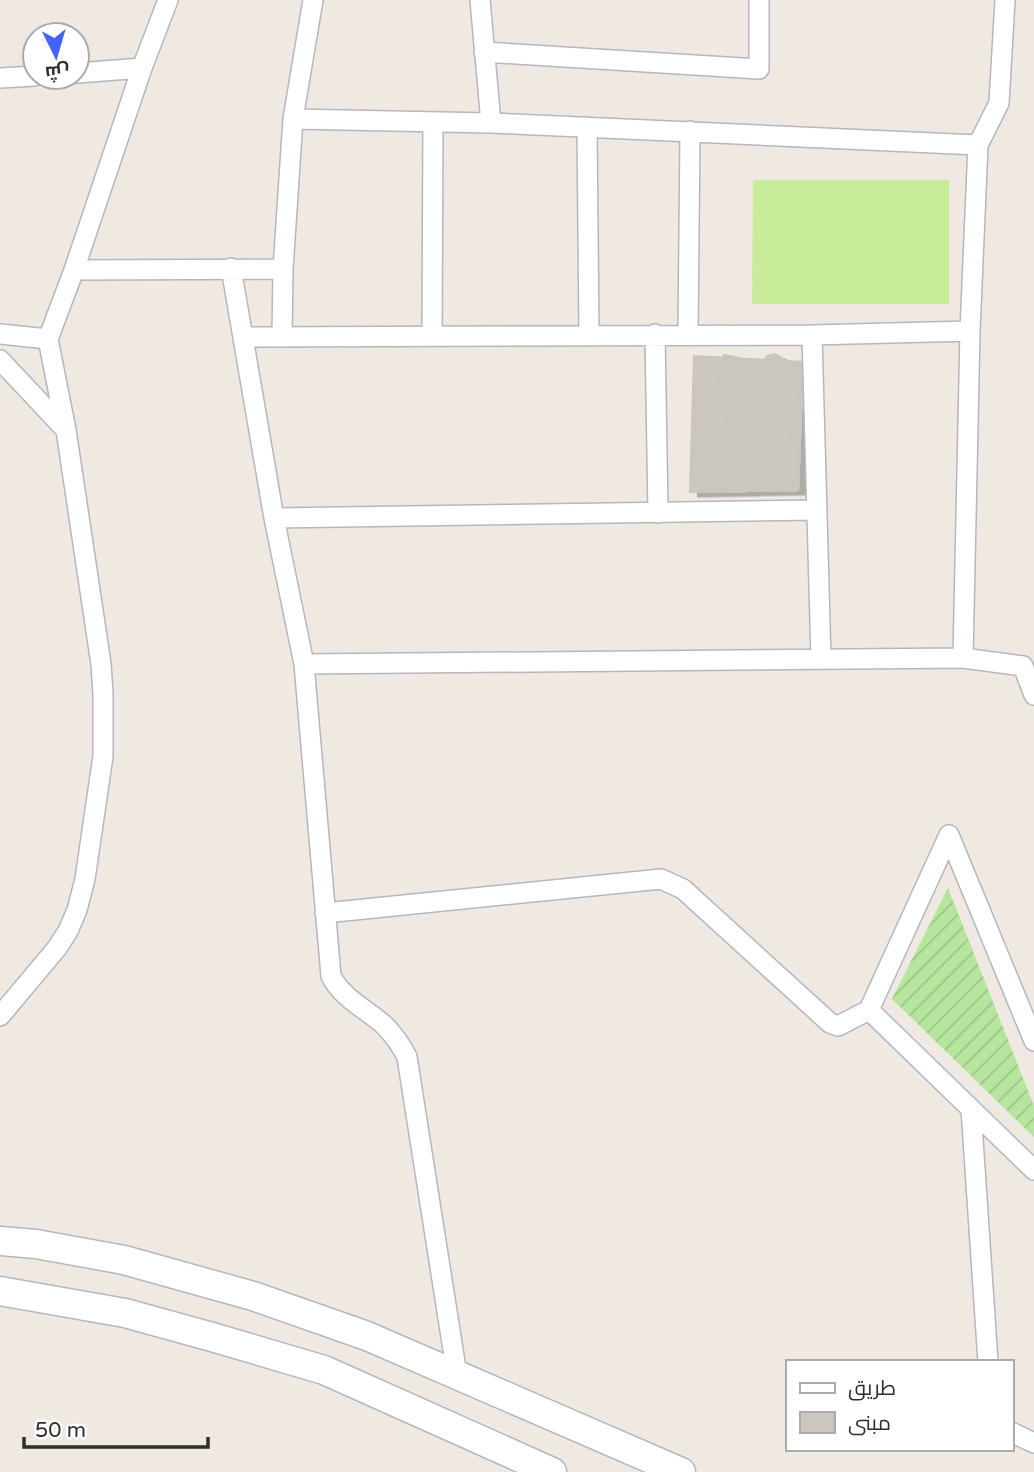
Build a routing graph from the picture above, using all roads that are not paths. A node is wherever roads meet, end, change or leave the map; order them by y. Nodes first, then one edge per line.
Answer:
1 (168, 0) edge
2 (313, 0) edge
3 (480, 0) edge
4 (759, 0) edge
5 (1005, 0) edge
6 (485, 52) junction
7 (142, 68) junction
8 (91, 72) edge
9 (21, 77) edge
10 (0, 78) edge
11 (293, 119) junction
12 (433, 122) junction
13 (491, 124) junction
14 (587, 127) junction
15 (690, 131) junction
16 (978, 145) junction
17 (231, 268) junction
18 (283, 268) junction
19 (74, 270) junction
20 (970, 331) junction
21 (0, 334) edge
22 (655, 334) junction
23 (688, 334) junction
24 (432, 335) junction
25 (589, 335) junction
26 (812, 335) junction
27 (282, 336) junction
28 (244, 337) junction
29 (48, 339) junction
30 (0, 360) edge
31 (66, 430) junction
32 (817, 510) junction
33 (658, 513) junction
34 (274, 518) junction
35 (963, 658) junction
36 (821, 659) junction
37 (1029, 659) edge
38 (304, 664) junction
39 (1034, 695) edge
40 (325, 913) junction
41 (869, 1010) junction
42 (0, 1016) edge
43 (1034, 1041) edge
44 (971, 1109) junction
45 (1034, 1170) edge
46 (0, 1241) edge
47 (0, 1291) edge
48 (988, 1360) edge
49 (457, 1375) junction
50 (1013, 1433) edge
51 (1034, 1443) edge
52 (552, 1472) edge
53 (681, 1472) edge

1 - 7 street
2 - 11 street
3 - 6 street
4 - 6 street
5 - 16 street
6 - 13 street
7 - 8 street
7 - 19 street
9 - 10 street
11 - 12 street
11 - 18 street
12 - 13 street
12 - 24 street
13 - 14 street
14 - 15 street
14 - 25 street
15 - 16 street
15 - 23 street
16 - 20 street
17 - 18 street
17 - 19 street
17 - 28 street
18 - 27 street
19 - 29 street
20 - 26 street
20 - 35 street
21 - 29 street
22 - 23 street
22 - 25 street
22 - 33 street
23 - 26 street
24 - 25 street
24 - 27 street
26 - 32 street
27 - 28 street
28 - 34 street
29 - 31 street
30 - 31 street
31 - 42 street
32 - 33 street
32 - 36 street
33 - 34 street
34 - 38 street
35 - 36 street
35 - 37 street
36 - 38 street
37 - 39 street
38 - 40 street
40 - 41 street
40 - 49 street
41 - 43 street
41 - 44 street
44 - 45 street
44 - 48 street
46 - 49 main road
47 - 52 main road
49 - 53 main road
50 - 51 street

